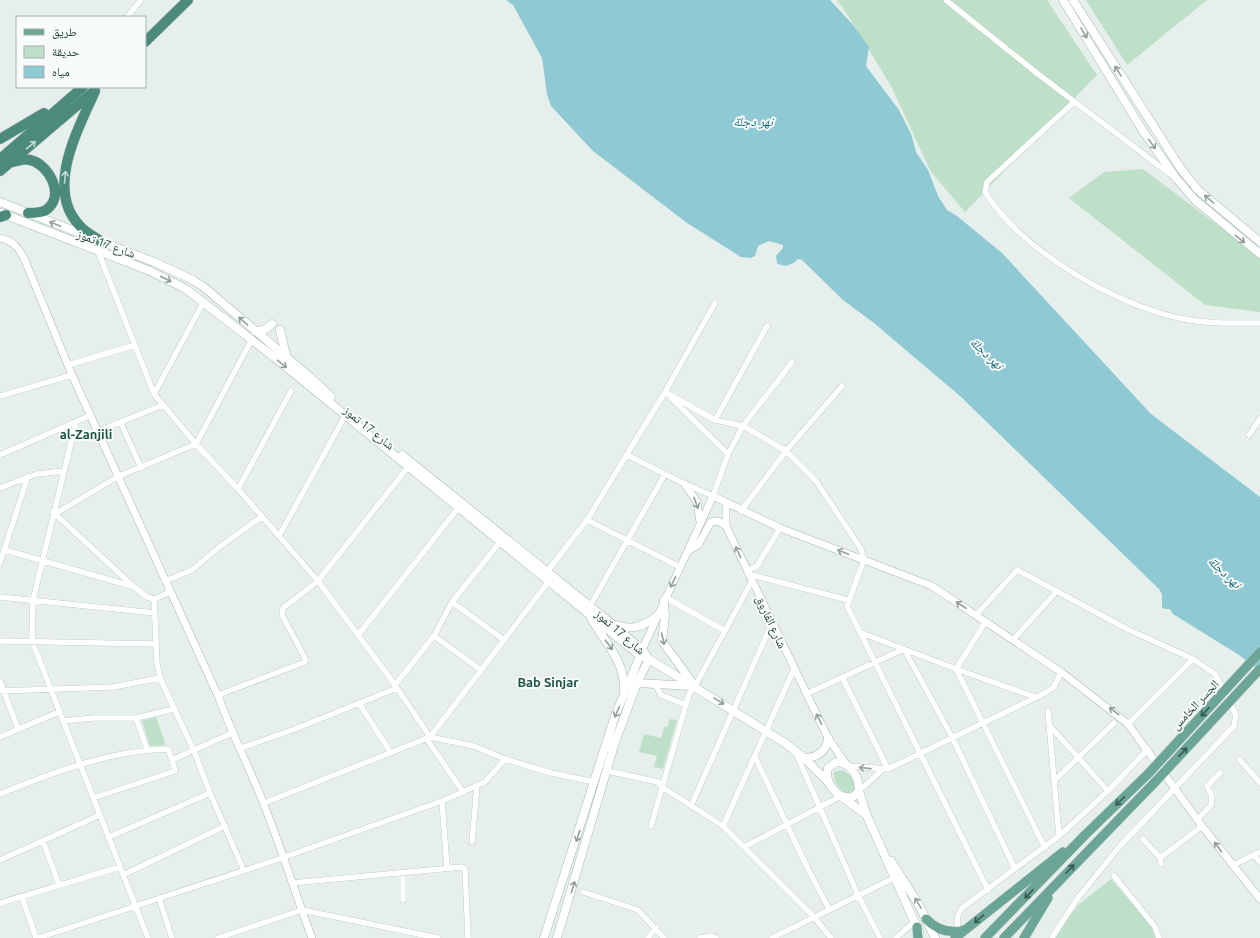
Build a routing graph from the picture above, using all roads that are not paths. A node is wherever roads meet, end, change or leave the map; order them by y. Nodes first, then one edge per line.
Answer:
1 (141, 0) edge
2 (180, 0) edge
3 (188, 0) edge
4 (946, 0) edge
5 (1063, 0) edge
6 (1073, 0) edge
7 (127, 16) edge
8 (146, 32) edge
9 (146, 41) edge
10 (81, 88) edge
11 (97, 89) edge
12 (1132, 93) junction
13 (1123, 97) junction
14 (66, 100) junction
15 (1074, 102) junction
16 (0, 139) edge
17 (0, 159) edge
18 (10, 163) junction
19 (0, 170) edge
20 (1176, 178) junction
21 (0, 202) edge
22 (28, 213) junction
23 (2, 215) edge
24 (0, 238) edge
25 (1260, 242) edge
26 (100, 247) junction
27 (1260, 254) edge
28 (154, 262) junction
29 (150, 271) junction
30 (203, 303) junction
31 (715, 303) dead end
32 (1260, 323) edge
33 (272, 324) dead end
34 (767, 326) dead end
35 (280, 330) dead end
36 (255, 331) junction
37 (252, 339) junction
38 (135, 345) junction
39 (287, 358) junction
40 (792, 362) dead end
41 (68, 365) junction
42 (72, 375) junction
43 (842, 386) dead end
44 (291, 391) dead end
45 (665, 392) junction
46 (154, 394) junction
47 (0, 396) edge
48 (163, 405) junction
49 (91, 415) junction
50 (345, 416) junction
51 (715, 420) junction
52 (1260, 420) edge
53 (76, 422) junction
54 (121, 423) junction
55 (743, 426) junction
56 (98, 431) junction
57 (1249, 435) dead end
58 (196, 444) junction
59 (786, 451) junction
60 (728, 454) junction
61 (0, 455) edge
62 (627, 455) junction
63 (408, 467) junction
64 (141, 468) junction
65 (63, 471) junction
66 (665, 474) junction
67 (28, 476) junction
68 (119, 476) junction
69 (685, 484) junction
70 (0, 488) edge
71 (238, 489) junction
72 (713, 496) junction
73 (726, 503) junction
74 (458, 508) junction
75 (53, 511) junction
76 (741, 511) junction
77 (261, 517) junction
78 (587, 520) junction
79 (700, 524) junction
80 (726, 526) junction
81 (780, 528) junction
82 (279, 536) junction
83 (626, 540) junction
84 (500, 542) junction
85 (5, 550) junction
86 (688, 551) junction
87 (42, 560) junction
88 (864, 560) junction
89 (0, 563) edge
90 (680, 567) junction
91 (547, 572) junction
92 (749, 575) junction
93 (165, 581) junction
94 (318, 581) junction
95 (549, 581) junction
96 (133, 586) junction
97 (1057, 591) junction
98 (170, 592) junction
99 (0, 597) edge
100 (154, 599) junction
101 (665, 599) junction
102 (33, 600) junction
103 (848, 600) junction
104 (452, 602) junction
105 (589, 609) junction
106 (155, 612) junction
107 (976, 614) junction
108 (657, 616) junction
109 (986, 621) junction
110 (611, 623) junction
111 (772, 624) junction
112 (724, 631) junction
113 (859, 632) junction
114 (359, 634) junction
115 (434, 636) junction
116 (504, 640) junction
117 (1013, 640) junction
118 (0, 641) edge
119 (32, 641) junction
120 (156, 644) junction
121 (904, 649) junction
122 (1260, 652) edge
123 (641, 653) junction
124 (649, 659) junction
125 (1193, 659) junction
126 (874, 662) junction
127 (794, 669) junction
128 (956, 669) junction
129 (1260, 669) edge
130 (481, 670) junction
131 (1061, 672) junction
132 (160, 678) junction
133 (843, 679) junction
134 (0, 681) edge
135 (637, 683) junction
136 (655, 684) junction
137 (396, 686) junction
138 (695, 686) junction
139 (50, 689) junction
140 (2, 690) edge
141 (806, 694) junction
142 (1035, 697) junction
143 (219, 698) junction
144 (623, 699) junction
145 (359, 703) junction
146 (686, 705) junction
147 (174, 708) junction
148 (733, 710) junction
149 (1048, 711) dead end
150 (60, 712) junction
151 (136, 718) junction
152 (63, 721) junction
153 (982, 722) junction
154 (1114, 723) dead end
155 (1128, 724) junction
156 (1049, 726) junction
157 (18, 729) junction
158 (765, 730) junction
159 (232, 733) junction
160 (0, 737) edge
161 (952, 737) junction
162 (428, 738) junction
163 (828, 738) junction
164 (241, 748) junction
165 (147, 749) junction
166 (1148, 749) junction
167 (795, 750) junction
168 (194, 751) junction
169 (391, 753) junction
170 (920, 754) junction
171 (1078, 756) junction
172 (754, 757) junction
173 (804, 758) junction
174 (505, 759) junction
175 (172, 760) junction
176 (1240, 760) dead end
177 (847, 765) junction
178 (80, 766) junction
179 (885, 769) junction
180 (608, 771) junction
181 (1220, 773) dead end
182 (1054, 781) junction
183 (595, 782) junction
184 (829, 783) junction
185 (1260, 783) edge
186 (477, 786) junction
187 (1175, 786) junction
188 (662, 787) junction
189 (859, 791) junction
190 (1108, 791) junction
191 (463, 792) junction
192 (210, 793) junction
193 (0, 794) edge
194 (842, 796) junction
195 (93, 798) junction
196 (442, 801) junction
197 (264, 803) junction
198 (691, 806) junction
199 (820, 807) junction
200 (100, 815) junction
201 (867, 816) junction
202 (1198, 819) junction
203 (788, 824) junction
204 (225, 826) junction
205 (651, 826) dead end
206 (723, 826) junction
207 (1202, 826) junction
208 (1086, 834) junction
209 (1059, 836) junction
210 (109, 837) junction
211 (1143, 839) dead end
212 (43, 841) junction
213 (472, 842) dead end
214 (881, 846) junction
215 (744, 847) junction
216 (1045, 848) junction
217 (1260, 852) edge
218 (1254, 855) junction
219 (282, 858) junction
220 (0, 860) edge
221 (1260, 862) edge
222 (1233, 865) junction
223 (120, 866) junction
224 (447, 868) junction
225 (1015, 869) junction
226 (244, 871) junction
227 (403, 873) junction
228 (124, 874) junction
229 (1114, 876) dead end
230 (894, 878) junction
231 (292, 883) junction
232 (59, 886) junction
233 (1055, 886) junction
234 (988, 890) junction
235 (583, 892) dead end
236 (858, 895) junction
237 (22, 897) junction
238 (159, 898) junction
239 (1260, 899) edge
240 (403, 900) dead end
241 (0, 903) edge
242 (555, 903) junction
243 (136, 906) junction
244 (567, 907) junction
245 (829, 909) junction
246 (302, 910) junction
247 (814, 916) junction
248 (926, 919) junction
249 (916, 924) junction
250 (656, 928) junction
251 (961, 933) edge
252 (52, 936) edge
253 (37, 938) edge
254 (148, 938) edge
255 (172, 938) edge
256 (218, 938) edge
257 (312, 938) edge
258 (438, 938) edge
259 (468, 938) edge
260 (544, 938) edge
261 (557, 938) edge
262 (648, 938) edge
263 (664, 938) edge
264 (700, 938) edge
265 (716, 938) edge
266 (772, 938) edge
267 (831, 938) edge
268 (880, 938) edge
269 (896, 938) edge
270 (918, 938) edge
271 (922, 938) edge
272 (935, 938) edge
273 (985, 938) edge
274 (1004, 938) edge
275 (1024, 938) edge
276 (1052, 938) edge
277 (1158, 938) edge

1 - 7 street
2 - 8 highway
3 - 9 highway
4 - 15 street
5 -> 13 main road
12 -> 6 main road
10 - 14 highway
18 -> 11 highway
26 -> 11 highway
12 - 13 main road
25 -> 12 main road
13 -> 20 main road
14 - 16 highway
14 - 17 highway
15 - 20 street
15 - 32 street
18 - 19 highway
18 - 22 highway
20 -> 27 main road
21 - 22 main road, شارع 17 تموز
26 -> 22 main road, شارع 17 تموز
23 - 26 main road, شارع 17 تموز
24 - 41 street
26 - 28 main road, شارع 17 تموز
26 - 29 main road, شارع 17 تموز
26 - 38 street
28 - 29 main road
36 -> 28 main road, شارع 17 تموز
29 -> 30 main road, شارع 17 تموز
30 - 37 main road, شارع 17 تموز
30 - 46 street
31 - 45 street
33 - 36 main road
34 - 51 street
35 - 39 main road
36 - 39 main road, شارع 17 تموز
37 -> 50 main road, شارع 17 تموز
37 - 58 street
38 - 41 street
38 - 46 street
39 - 91 main road, شارع 17 تموز
40 - 55 street
41 - 42 street
42 - 47 street
42 - 49 street
43 - 59 street
44 - 71 street
45 - 51 street
45 - 60 street
45 - 62 street
46 - 48 street
48 - 54 street
48 - 58 street
49 - 53 street
49 - 56 street
50 - 63 main road, شارع 17 تموز
50 - 82 street
51 - 55 street
52 - 57 street
53 - 61 street
53 - 65 street
54 - 56 street
54 - 64 street
55 - 59 street
55 - 60 street
56 - 68 street
58 - 64 street
58 - 71 street
59 - 76 street
59 - 88 street
60 - 72 street
62 - 66 street
62 - 78 street
63 - 74 main road, شارع 17 تموز
63 - 94 street
64 - 68 street
65 - 67 street
65 - 75 street
66 - 69 street
66 - 83 street
67 - 70 street
67 - 85 street
68 - 75 street
68 - 93 street
69 - 72 street
69 -> 79 street
71 - 77 street
72 - 73 street
72 - 79 street
73 - 76 street
73 - 80 street
74 - 84 main road, شارع 17 تموز
74 - 114 street
75 - 87 street
75 - 96 street
76 - 81 street
77 - 82 street
77 - 93 street
78 - 83 street
78 - 91 street
79 - 86 street
80 - 86 street
92 -> 80 street, شارع الفاروق
88 -> 81 street
81 - 92 street
82 - 94 street
83 - 90 street
83 - 105 street
84 - 95 main road, شارع 17 تموز
84 - 104 street
85 - 87 street
85 - 89 street
86 - 90 street
87 - 96 street
87 - 102 street
88 - 103 street
107 -> 88 street
90 -> 101 street
91 - 105 main road, شارع 17 تموز
92 - 103 street
92 - 111 street, شارع الفاروق
92 - 112 street
93 - 98 street
94 - 114 street
94 - 143 street
95 - 105 main road, شارع 17 تموز
95 - 116 street
96 - 100 street
97 - 107 street
97 - 117 street
97 - 125 street
98 - 100 street
98 - 143 street
99 - 102 street
100 - 106 street
101 - 108 street
101 - 112 street
101 -> 138 main road
102 - 106 street
102 - 119 street
103 - 113 street
104 - 115 street
104 - 116 street
105 - 110 main road, شارع 17 تموز
105 - 123 main road, شارع 17 تموز
105 -> 144 main road
106 - 120 street
107 - 109 street
108 - 110 main road
108 - 123 street
109 - 117 street
109 - 128 street
110 - 123 main road, شارع 17 تموز
111 - 127 street, شارع الفاروق
111 - 148 street
112 - 138 street
113 - 121 street
113 - 126 street
114 - 137 street
115 - 130 street
115 - 137 street
116 - 130 street
117 - 131 street
118 - 119 street
119 - 120 street
119 - 139 street
120 - 132 street
121 - 126 street
121 - 128 street
121 - 161 street
122 -> 208 main road, الجسر الخامس, bridge
123 - 124 main road, شارع 17 تموز
123 - 144 main road
124 - 135 main road
124 - 138 main road, شارع 17 تموز
125 - 155 street
125 - 187 street
126 - 133 street
126 - 170 street
127 - 141 street, شارع الفاروق
127 - 158 street
128 - 142 street
128 - 153 street
233 -> 129 main road, الجسر الخامس, bridge
130 - 162 street
131 - 142 street
155 -> 131 street
132 - 139 street
132 - 147 street
133 - 141 street
133 - 179 street
134 - 140 street
135 - 136 main road
135 - 180 main road
136 - 138 main road
136 - 146 street
137 - 145 street
137 - 162 street
138 - 146 street
138 -> 148 main road, شارع 17 تموز
139 - 140 street
139 - 150 street
140 - 157 street
163 -> 141 street, شارع الفاروق
142 - 153 street
143 - 159 street
144 -> 183 main road
145 - 164 street
145 - 169 street
146 - 188 street
147 - 151 street
147 - 168 street
148 - 158 main road, شارع الفاروق
148 - 198 street
149 - 156 street
150 - 152 street
150 - 157 street
151 - 152 street
151 - 165 street
152 - 178 street
153 - 161 street
153 - 216 street
154 - 171 street
155 - 166 street
156 - 171 street
156 - 182 street
157 - 160 street
158 - 167 main road, شارع الفاروق
158 - 172 street
159 - 164 street
159 - 168 street
161 - 170 street
161 - 225 street
162 - 169 street
162 - 174 street
162 - 191 street
163 - 173 main road
163 - 177 street, شارع الفاروق
164 - 197 street
165 - 175 street
165 - 178 street
166 - 187 street
166 - 190 street
167 - 173 main road, شارع الفاروق
167 - 199 street
168 - 175 street
168 - 192 street
169 - 197 street
170 - 179 street
170 - 234 street
171 - 182 street
171 - 190 street
172 - 203 street
172 - 206 street
173 - 184 main road, شارع الفاروق
174 - 183 street
174 - 186 street
175 - 195 street
176 - 185 street
179 -> 177 street
177 - 184 main road
177 - 189 main road, شارع الفاروق
178 - 193 street
178 - 195 street
179 - 189 street
180 - 188 street
244 -> 180 main road
181 - 202 street
182 - 209 street
183 -> 242 main road
184 - 194 main road, شارع الفاروق
186 - 191 street
186 - 213 street
187 - 202 street
187 - 276 street
188 - 198 street
188 - 205 street
189 - 194 main road
189 - 201 main road, شارع الفاروق
190 - 209 street
191 - 196 street
192 - 204 street
192 - 210 street
194 - 199 street
194 - 201 main road, شارع الفاروق
195 - 200 street
196 - 219 street
196 - 224 street
197 - 219 street
198 - 206 street
199 - 203 street
199 - 236 street
200 - 210 street
200 - 212 street
201 - 214 main road, شارع الفاروق
202 - 207 street
203 - 215 street
203 - 245 street
204 - 226 street
204 - 228 street
206 - 215 street
207 - 211 street
222 -> 207 street
208 -> 251 main road
208 -> 273 main road
209 - 216 street
210 - 223 street
212 - 220 street
212 - 232 street
214 - 230 main road, شارع الفاروق
248 -> 214 main road, شارع الفاروق
215 - 247 street
216 - 225 street
217 - 218 street
218 - 221 street
218 - 222 street
219 - 226 street
219 - 231 street
222 - 239 street
223 - 228 street
223 - 232 street
224 - 227 street
224 - 259 street
225 - 234 street
226 - 238 street
227 - 231 street
227 - 240 street
228 - 243 street
229 - 277 street
230 - 236 street
230 - 249 main road, شارع الفاروق
231 - 246 street
232 - 237 street
233 - 274 main road
233 - 275 main road
234 - 251 street
235 - 250 street
236 - 245 street
236 - 268 street
237 - 241 street
237 - 253 street
238 - 243 street
238 - 255 street
242 - 244 main road
242 - 260 main road
243 - 252 street
243 - 254 street
244 - 261 main road
245 - 247 street
246 - 256 street
246 - 257 street
246 - 258 street
247 - 266 street
247 - 267 street
248 - 251 main road
248 - 272 main road, شارع الفاروق
249 - 269 street
249 - 270 main road
249 - 271 main road, شارع الفاروق
250 - 262 street
250 - 263 street
252 - 253 street
264 - 265 street

